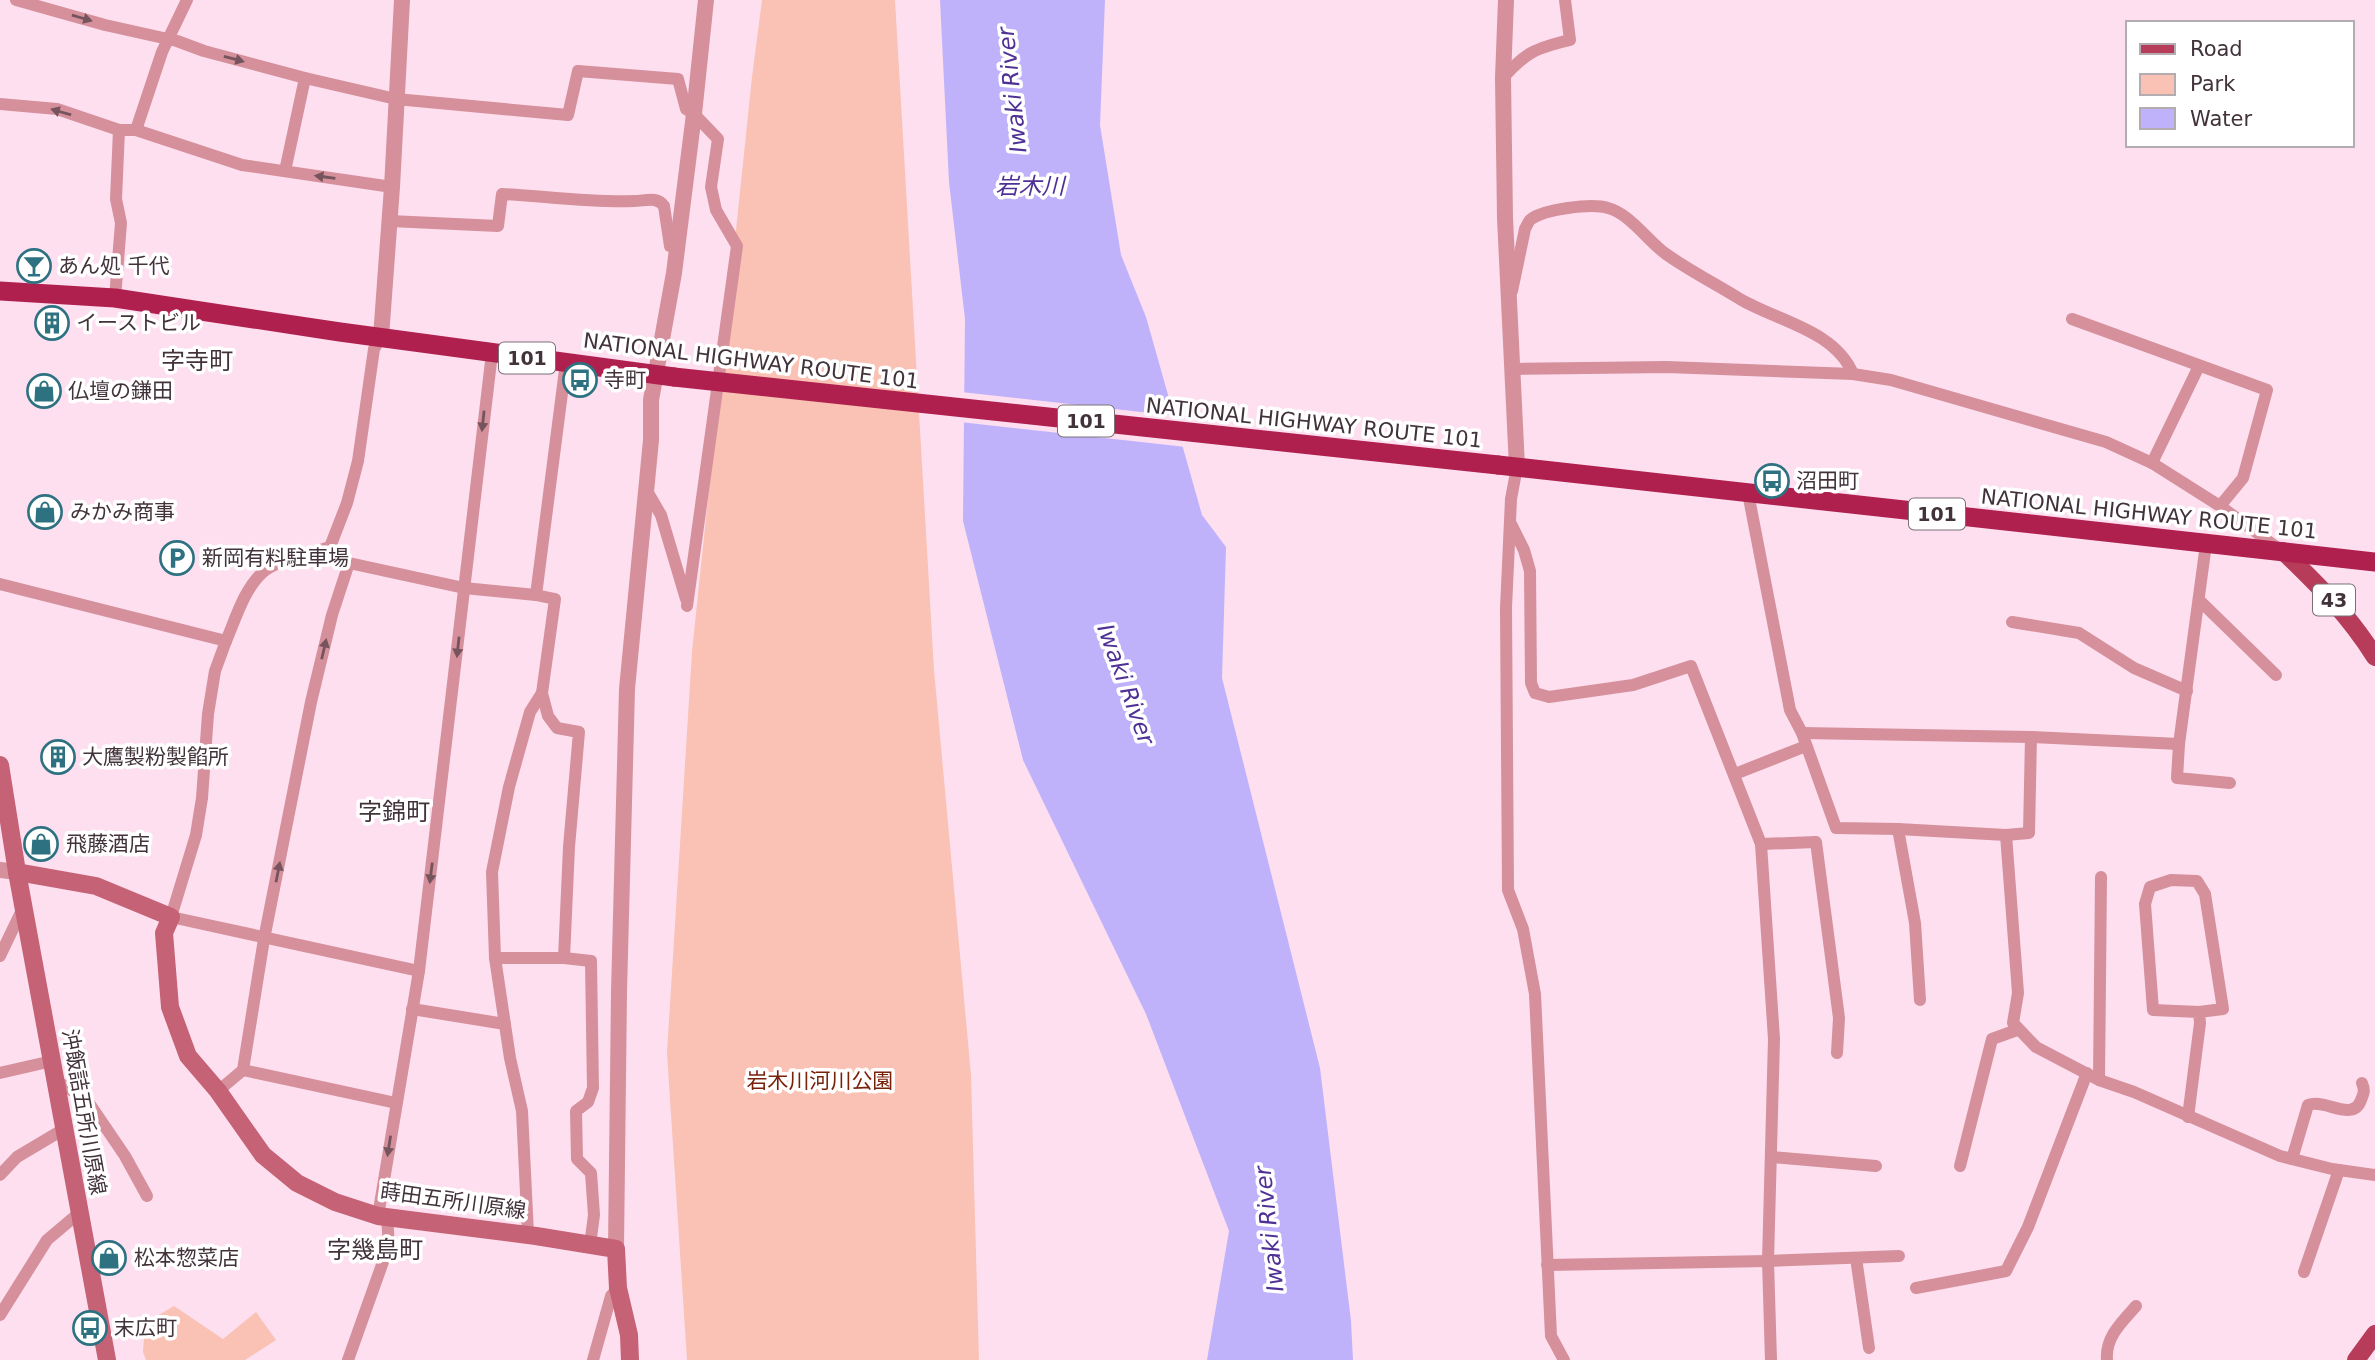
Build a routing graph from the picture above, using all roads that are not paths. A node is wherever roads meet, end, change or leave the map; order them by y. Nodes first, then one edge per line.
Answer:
1 (16, 0) edge
2 (187, 0) edge
3 (402, 0) edge
4 (706, 0) edge
5 (1506, 0) edge
6 (1565, 0) edge
7 (169, 39) junction
8 (305, 78) junction
9 (1503, 78) junction
10 (396, 99) junction
11 (0, 104) edge
12 (695, 114) junction
13 (120, 130) junction
14 (136, 130) junction
15 (285, 171) junction
16 (392, 187) junction
17 (390, 221) junction
18 (677, 248) junction
19 (0, 291) edge
20 (116, 298) junction
21 (1510, 302) junction
22 (2072, 319) dead end
23 (381, 337) junction
24 (492, 353) junction
25 (566, 362) junction
26 (2199, 366) junction
27 (1511, 369) junction
28 (1853, 374) junction
29 (665, 375) junction
30 (2152, 463) junction
31 (1508, 466) junction
32 (647, 492) junction
33 (1748, 493) junction
34 (2220, 506) junction
35 (1510, 522) junction
36 (2206, 544) junction
37 (330, 547) junction
38 (2283, 551) junction
39 (2375, 562) edge
40 (349, 563) junction
41 (0, 584) edge
42 (464, 588) junction
43 (536, 595) junction
44 (2199, 600) junction
45 (2012, 622) dead end
46 (226, 641) junction
47 (2375, 657) edge
48 (2276, 675) dead end
49 (2186, 691) junction
50 (542, 693) junction
51 (1802, 733) junction
52 (2031, 737) junction
53 (2179, 744) junction
54 (1806, 746) junction
55 (0, 765) edge
56 (1735, 774) junction
57 (2230, 783) dead end
58 (1898, 829) junction
59 (2006, 835) junction
60 (1761, 844) junction
61 (8, 871) edge
62 (2101, 877) dead end
63 (23, 908) junction
64 (171, 917) junction
65 (264, 939) junction
66 (0, 956) edge
67 (564, 957) junction
68 (495, 958) junction
69 (419, 971) junction
70 (1920, 1000) dead end
71 (412, 1009) junction
72 (2199, 1012) junction
73 (505, 1024) junction
74 (2017, 1030) junction
75 (1838, 1053) dead end
76 (52, 1061) junction
77 (243, 1070) junction
78 (0, 1073) edge
79 (2093, 1077) junction
80 (55, 1080) junction
81 (2362, 1083) dead end
82 (218, 1091) junction
83 (396, 1103) junction
84 (2188, 1117) junction
85 (64, 1129) junction
86 (1772, 1157) junction
87 (2292, 1159) junction
88 (1876, 1166) dead end
89 (1960, 1166) dead end
90 (2339, 1170) junction
91 (0, 1175) edge
92 (2375, 1175) edge
93 (147, 1196) dead end
94 (79, 1213) junction
95 (382, 1217) junction
96 (528, 1234) junction
97 (590, 1245) junction
98 (616, 1249) junction
99 (1899, 1256) dead end
100 (1856, 1258) junction
101 (1768, 1261) junction
102 (1547, 1265) junction
103 (2304, 1272) dead end
104 (618, 1288) junction
105 (1916, 1288) dead end
106 (2136, 1306) dead end
107 (0, 1315) edge
108 (2375, 1334) edge
109 (1869, 1348) dead end
110 (107, 1360) edge
111 (348, 1360) edge
112 (593, 1360) edge
113 (630, 1360) edge
114 (1564, 1360) edge
115 (1772, 1360) edge
116 (2107, 1360) edge
117 (2356, 1360) edge

1 -> 7 street
2 - 7 street
3 - 10 street
4 - 12 street
5 - 9 street
6 - 9 street
7 -> 8 street
7 - 14 street
8 - 10 street
8 - 15 street
9 - 21 street
10 - 12 street
10 - 16 street
13 -> 11 street
12 - 18 street
12 - 32 street
13 - 14 street
13 - 20 street
14 - 15 street
16 -> 15 street
16 - 17 street
17 - 18 street
17 - 23 street
18 - 29 street
19 - 20 highway, NATIONAL HIGHWAY ROUTE 101 / 101
20 - 23 highway, NATIONAL HIGHWAY ROUTE 101 / 101
21 - 27 street
21 - 28 street
22 - 26 street
23 - 24 highway, NATIONAL HIGHWAY ROUTE 101 / 101
23 - 37 street
24 - 25 highway, NATIONAL HIGHWAY ROUTE 101 / 101
24 -> 42 street
25 - 29 highway, NATIONAL HIGHWAY ROUTE 101 / 101
25 - 43 street
26 - 30 street
26 - 34 street
27 - 28 street
27 - 31 street
28 - 30 street
29 - 31 highway, NATIONAL HIGHWAY ROUTE 101 / 101, bridge
29 - 32 street
30 - 34 street
31 - 33 highway, NATIONAL HIGHWAY ROUTE 101 / 101
31 - 35 street
32 - 98 street
33 - 36 highway, NATIONAL HIGHWAY ROUTE 101 / 101
33 - 51 street
34 - 38 street
35 - 56 street
35 - 102 street
36 - 38 highway, NATIONAL HIGHWAY ROUTE 101 / 101
36 - 44 street
37 - 40 street
37 - 46 street
38 - 39 highway, NATIONAL HIGHWAY ROUTE 101 / 101
38 - 47 main road, 43
40 - 42 street
65 -> 40 street
41 - 46 street
42 - 43 street
42 -> 69 street
43 - 50 street
44 - 48 street
44 - 49 street
45 - 49 street
46 - 64 street
49 - 53 street
50 - 67 street
50 - 68 street
51 - 52 street
51 - 54 street
52 - 53 street
52 - 59 street
53 - 57 street
54 - 56 street
54 - 58 street
55 - 61 main road
56 - 60 street
58 - 59 street
58 - 70 street
59 - 74 street
60 - 75 street
60 - 86 street
61 - 63 main road, 沖飯詰五所川原線
61 - 64 main road
62 - 79 street
63 - 66 street
63 - 76 main road, 沖飯詰五所川原線
64 - 65 street
64 - 82 main road, 蒔田五所川原線
65 - 69 street
65 - 77 street
67 - 68 street
67 - 97 street
68 - 73 street
69 - 71 street
71 - 73 street
71 - 83 street
72 - 72 street
72 - 84 street
73 - 96 street
74 - 79 street
74 - 89 street
76 - 78 street
76 - 80 main road, 沖飯詰五所川原線
77 - 82 street
77 - 83 street
79 - 84 street
79 - 105 street
80 - 85 main road, 沖飯詰五所川原線
80 - 93 street
81 - 87 street
82 - 95 main road, 蒔田五所川原線
83 -> 95 street
84 - 87 street
85 - 91 street
85 - 94 main road, 沖飯詰五所川原線
86 - 88 street
86 - 101 street
87 - 90 street
90 - 92 street
90 - 103 street
94 - 107 street
94 - 110 main road, 沖飯詰五所川原線
95 - 96 main road, 蒔田五所川原線
95 - 111 street
96 - 97 main road, 蒔田五所川原線
97 - 98 main road, 蒔田五所川原線
98 - 104 main road
99 - 100 street
100 - 101 street
100 - 109 street
101 - 102 street
101 - 115 street
102 - 114 street
104 - 112 street
104 - 113 main road
106 - 116 street
108 - 117 main road

